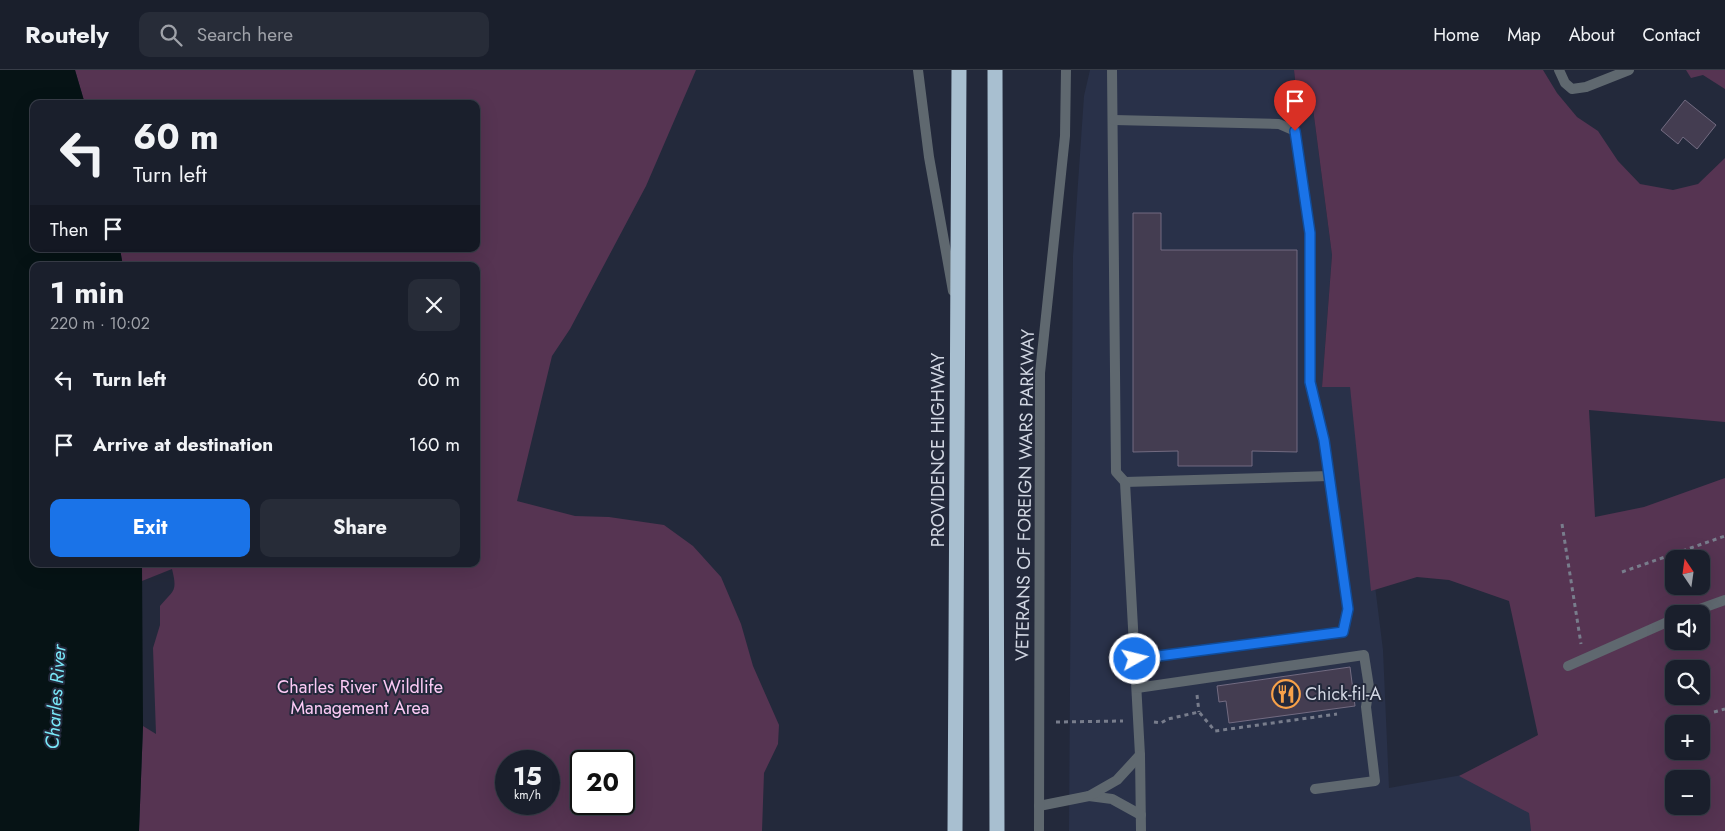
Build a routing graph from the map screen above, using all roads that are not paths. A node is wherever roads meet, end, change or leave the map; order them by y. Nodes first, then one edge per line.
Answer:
1 (918, 70) edge
2 (958, 70) edge
3 (996, 70) edge
4 (1066, 70) edge
5 (1112, 70) edge
6 (1559, 70) edge
7 (1630, 70) edge
8 (1114, 120) junction
9 (957, 318) junction
10 (1329, 476) junction
11 (1125, 482) junction
12 (1725, 600) edge
13 (1710, 605) edge
14 (1665, 623) edge
15 (1135, 659) junction
16 (1568, 666) dead end
17 (1137, 688) junction
18 (1140, 755) junction
19 (1315, 789) dead end
20 (1089, 796) junction
21 (1039, 806) junction
22 (1141, 815) junction
23 (955, 831) edge
24 (996, 831) edge
25 (1039, 831) edge
26 (1141, 831) edge

1 - 9 street
2 - 9 highway, PROVIDENCE HIGHWAY
3 - 24 highway
4 - 21 street, VETERANS OF FOREIGN WARS PARKWAY
5 - 8 street
6 - 7 street
8 - 10 street
8 - 11 street
9 - 23 highway, PROVIDENCE HIGHWAY
10 - 11 street
10 - 15 street
11 - 15 street
12 - 13 street
14 - 16 street
15 - 17 street
17 - 18 street
17 - 19 street
18 - 20 street
18 - 22 street
20 - 21 street
20 - 22 street
21 - 25 street, VETERANS OF FOREIGN WARS PARKWAY
22 - 26 street

